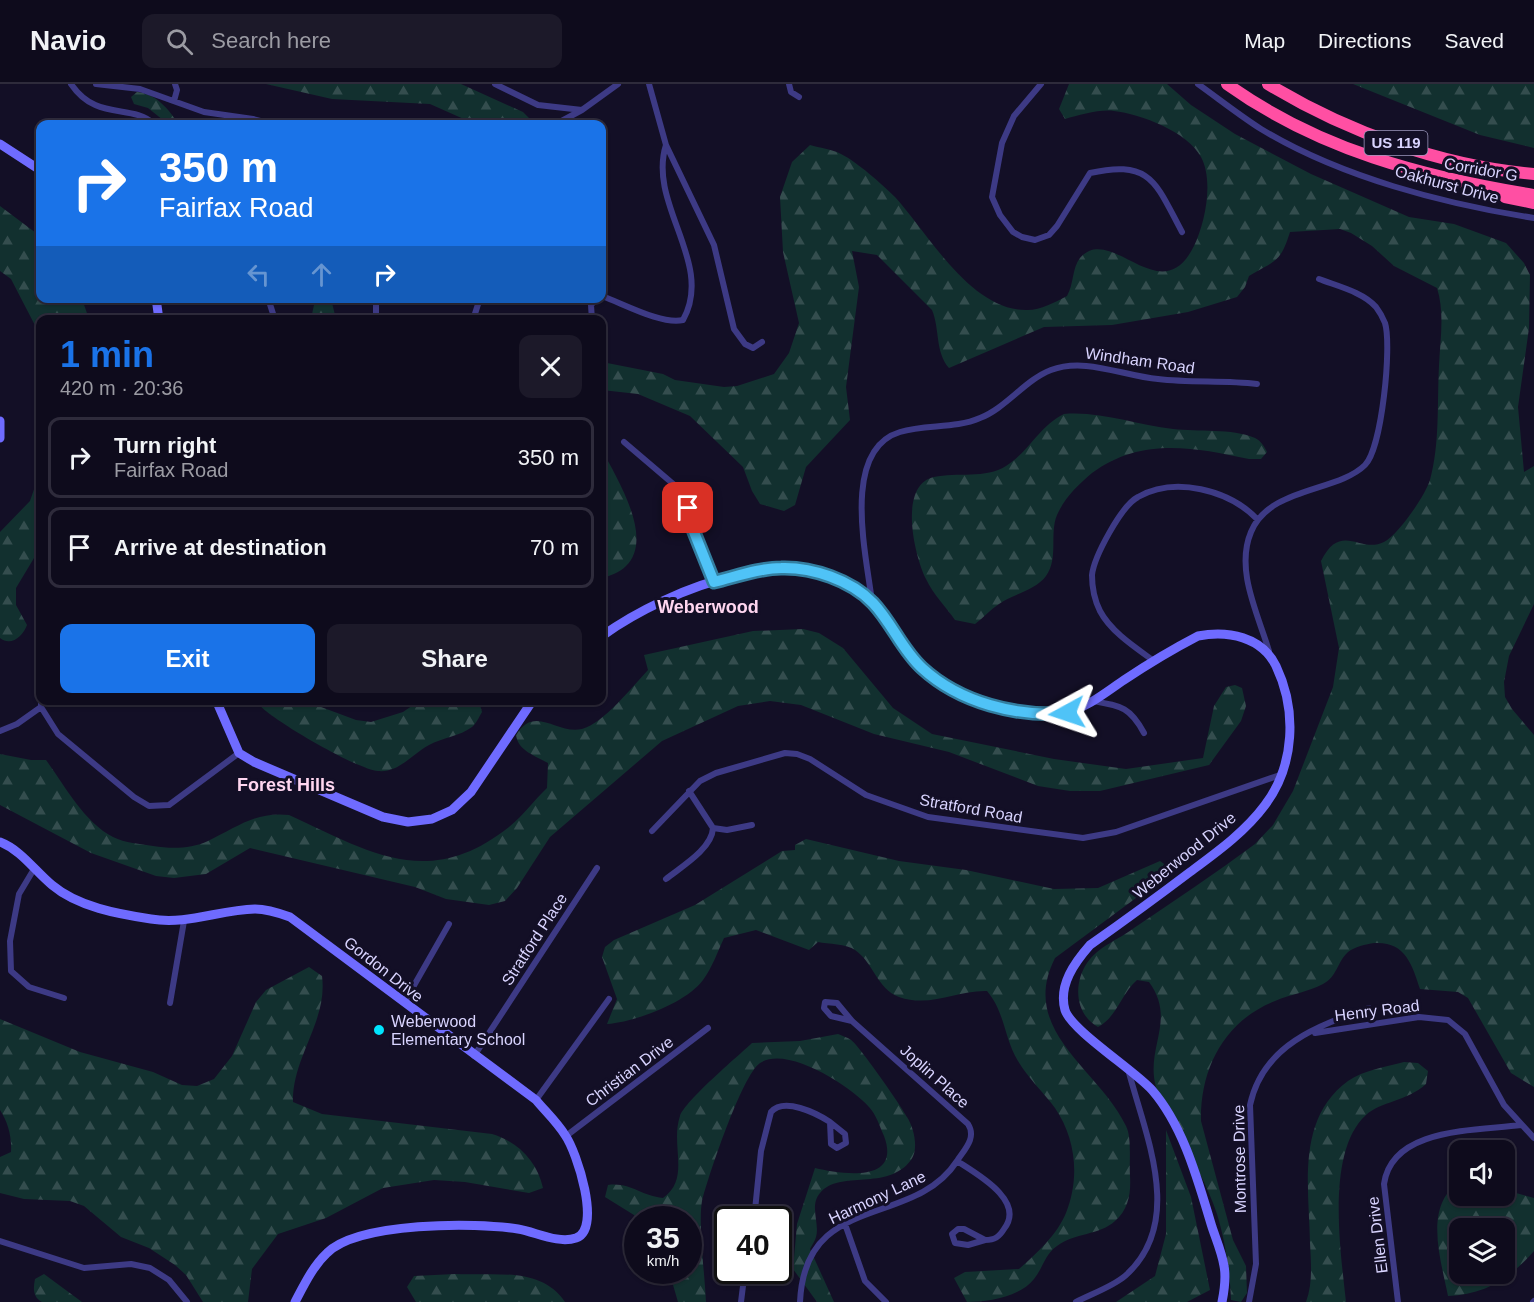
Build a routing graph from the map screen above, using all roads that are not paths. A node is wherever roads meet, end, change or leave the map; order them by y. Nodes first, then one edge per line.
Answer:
1 (71, 84) edge
2 (96, 84) edge
3 (174, 84) edge
4 (495, 84) edge
5 (618, 84) edge
6 (650, 84) edge
7 (789, 84) edge
8 (1041, 84) edge
9 (1198, 84) edge
10 (1227, 84) edge
11 (1268, 84) edge
12 (799, 97) dead end
13 (174, 100) junction
14 (582, 110) junction
15 (148, 120) edge
16 (257, 120) edge
17 (563, 120) edge
18 (0, 144) edge
19 (666, 145) junction
20 (36, 167) edge
21 (1534, 174) edge
22 (1455, 182) junction
23 (1534, 195) edge
24 (1534, 203) edge
25 (1534, 218) edge
26 (1182, 232) dead end
27 (1319, 279) dead end
28 (606, 298) edge
29 (762, 342) dead end
30 (1257, 384) dead end
31 (0, 421) edge
32 (0, 438) edge
33 (624, 442) dead end
34 (1257, 519) junction
35 (714, 582) junction
36 (872, 602) junction
37 (606, 633) edge
38 (1269, 651) junction
39 (1154, 661) junction
40 (1093, 701) junction
41 (40, 705) edge
42 (42, 705) edge
43 (218, 705) edge
44 (530, 705) edge
45 (0, 731) edge
46 (1144, 733) dead end
47 (239, 753) junction
48 (1280, 775) junction
49 (690, 791) junction
50 (752, 825) dead end
51 (713, 828) junction
52 (652, 831) dead end
53 (0, 842) edge
54 (34, 868) junction
55 (597, 868) dead end
56 (666, 879) dead end
57 (184, 921) junction
58 (449, 924) dead end
59 (64, 998) dead end
60 (609, 999) dead end
61 (170, 1003) dead end
62 (404, 1003) junction
63 (1369, 1008) dead end
64 (852, 1021) dead end
65 (708, 1028) dead end
66 (1306, 1035) junction
67 (474, 1056) junction
68 (1127, 1066) junction
69 (536, 1100) junction
70 (830, 1122) dead end
71 (1521, 1125) junction
72 (566, 1136) junction
73 (1534, 1138) edge
74 (957, 1161) junction
75 (755, 1206) edge
76 (844, 1224) junction
77 (985, 1240) junction
78 (0, 1241) edge
79 (743, 1284) edge
80 (187, 1302) edge
81 (295, 1302) edge
82 (741, 1302) edge
83 (800, 1302) edge
84 (886, 1302) edge
85 (1076, 1302) edge
86 (1222, 1302) edge
87 (1249, 1302) edge
88 (1398, 1302) edge

1 - 15 street
2 - 13 street
3 - 13 street
4 - 14 street
5 - 14 street
6 - 19 street
7 - 12 street
8 - 26 street
9 - 25 street, Oakhurst Drive
10 - 22 highway, Corridor G / US 119
11 - 21 highway, Corridor G / US 119
13 - 16 street
14 - 17 street
18 - 20 street
19 - 28 street
19 - 29 street
22 - 23 highway, Corridor G / US 119
22 - 24 highway
27 - 34 street
30 - 36 street, Windham Road
31 - 32 street
33 - 35 street
34 - 38 street
34 - 39 street
35 - 36 street
35 - 37 street
36 - 40 street
38 - 39 street
38 - 48 street, Weberwood Drive
39 - 40 street
40 - 46 street
41 - 45 street
42 - 47 street
43 - 47 street
44 - 47 street
48 - 49 street, Stratford Road
48 - 68 street, Weberwood Drive
49 - 51 street
49 - 52 street, Stratford Road
50 - 51 street
51 - 56 street
53 - 54 street, Gordon Drive
54 - 57 street, Gordon Drive
54 - 59 street
55 - 67 street, Stratford Place
57 - 61 street
57 - 62 street, Gordon Drive
58 - 62 street
60 - 69 street
62 - 67 street, Gordon Drive
63 - 66 street, Montrose Drive
64 - 74 street, Joplin Place
65 - 72 street, Christian Drive
66 - 71 street, Henry Road
66 - 87 street, Montrose Drive
67 - 69 street, Gordon Drive
68 - 85 street
68 - 86 street, Weberwood Drive
69 - 72 street, Gordon Drive
70 - 75 street
71 - 73 street, Henry Road
71 - 88 street, Ellen Drive
72 - 81 street, Gordon Drive
74 - 76 street, Harmony Lane
74 - 77 street
76 - 83 street, Harmony Lane
76 - 84 street
77 - 77 street
78 - 80 street
79 - 82 street

